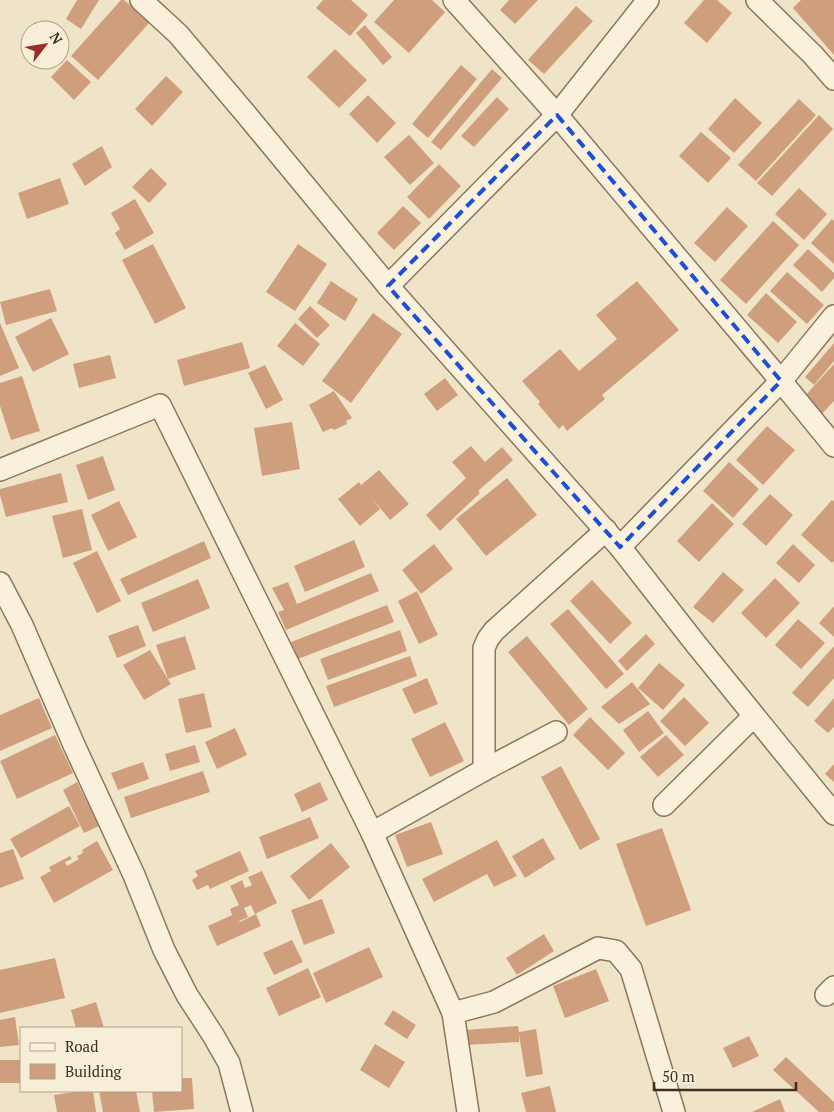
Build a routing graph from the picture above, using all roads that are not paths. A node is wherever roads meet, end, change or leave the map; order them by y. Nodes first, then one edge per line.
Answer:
1 (141, 0) edge
2 (454, 0) edge
3 (648, 0) edge
4 (757, 0) edge
5 (834, 78) edge
6 (558, 114) junction
7 (388, 286) junction
8 (834, 316) edge
9 (781, 381) junction
10 (834, 446) edge
11 (0, 470) edge
12 (606, 530) junction
13 (620, 546) junction
14 (0, 583) edge
15 (754, 716) junction
16 (556, 732) dead end
17 (484, 770) junction
18 (664, 805) dead end
19 (834, 814) edge
20 (372, 833) junction
21 (453, 1013) junction
22 (242, 1112) edge
23 (468, 1112) edge
24 (674, 1112) edge

1 - 7 street
2 - 6 street
3 - 6 street
4 - 5 street
6 - 7 street
6 - 9 street
7 - 12 street
8 - 9 street
9 - 10 street
9 - 13 street
11 - 20 street
12 - 13 street
12 - 17 street
13 - 15 street
14 - 22 street
15 - 18 street
15 - 19 street
16 - 17 street
17 - 20 street
20 - 21 street
21 - 23 street
21 - 24 street

